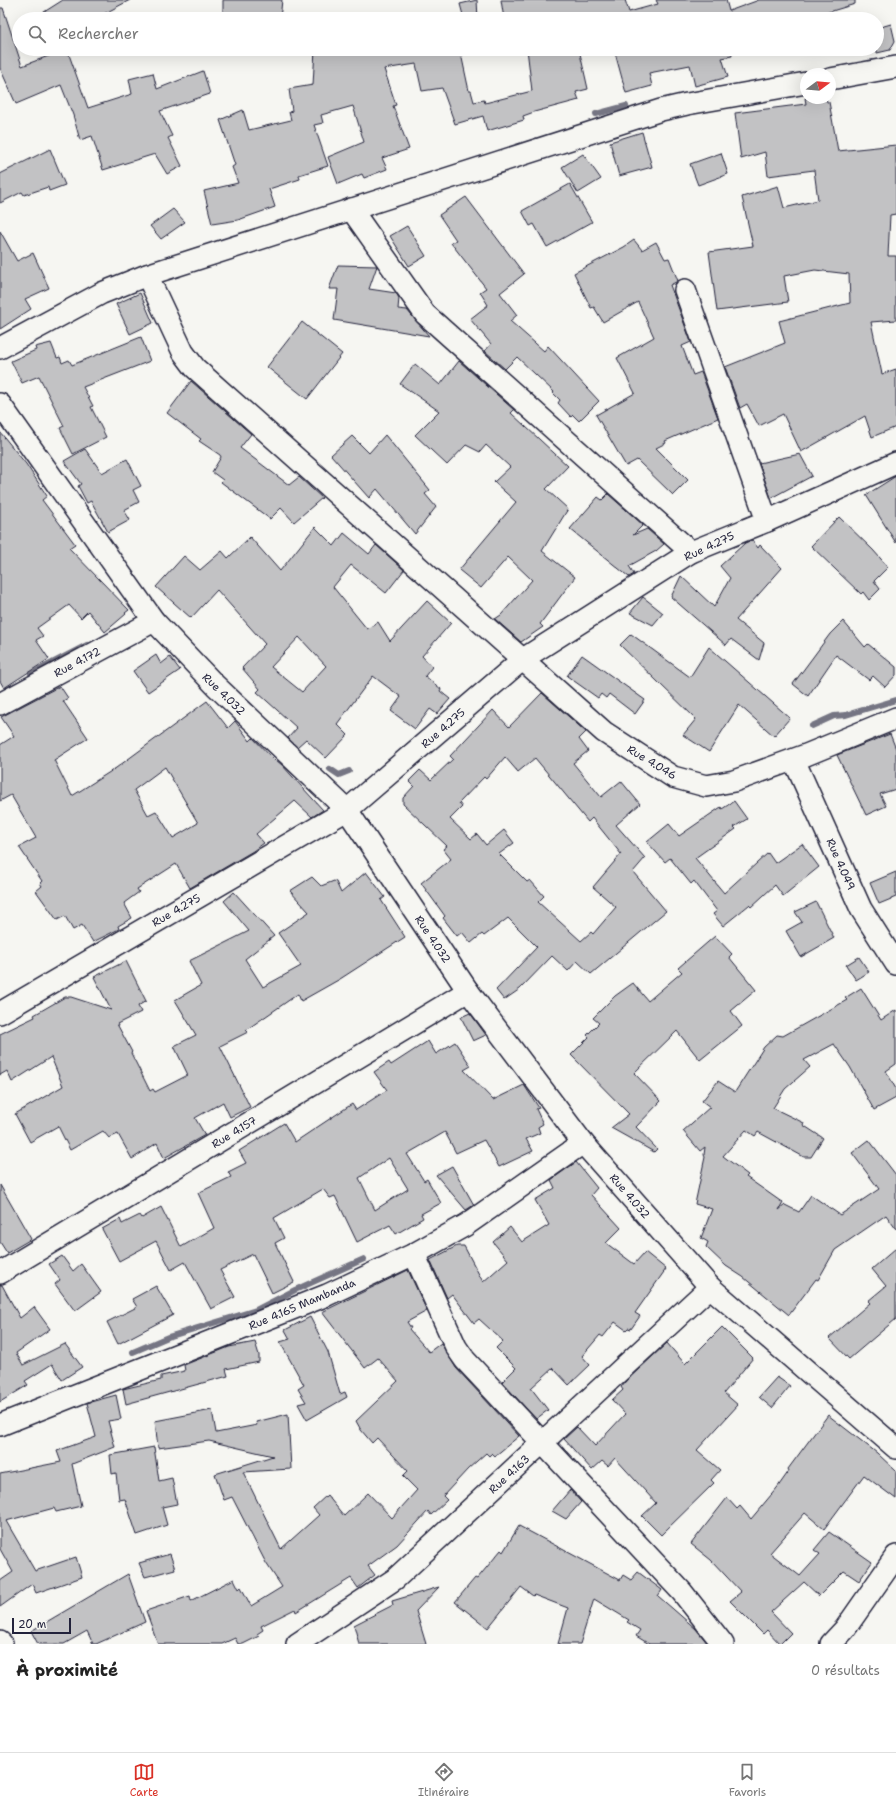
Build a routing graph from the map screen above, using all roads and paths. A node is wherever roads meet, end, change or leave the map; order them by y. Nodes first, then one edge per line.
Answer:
1 (896, 67) edge
2 (836, 78) edge
3 (800, 84) edge
4 (351, 209) junction
5 (147, 275) junction
6 (685, 290) dead end
7 (0, 348) edge
8 (0, 404) edge
9 (896, 463) edge
10 (767, 521) junction
11 (691, 552) junction
12 (154, 621) junction
13 (523, 659) junction
14 (0, 704) edge
15 (896, 718) edge
16 (794, 760) junction
17 (347, 810) junction
18 (896, 964) edge
19 (468, 991) junction
20 (0, 1013) edge
21 (583, 1143) junction
22 (414, 1254) junction
23 (0, 1273) edge
24 (710, 1287) junction
25 (0, 1425) edge
26 (543, 1442) junction
27 (896, 1448) edge
28 (896, 1556) edge
29 (0, 1642) edge
30 (2, 1644) edge
31 (297, 1644) edge
32 (723, 1644) edge
33 (831, 1644) edge

1 - 2 street
3 - 4 street
4 - 5 street
4 - 11 street
5 - 7 street
5 - 13 street, Rue 4.046
6 - 10 street
8 - 12 street, Rue 4.032
9 - 10 street, Rue 4.275
10 - 11 street, Rue 4.275
11 - 13 street, Rue 4.275
12 - 14 street, Rue 4.172
12 - 17 street, Rue 4.032
13 - 16 street, Rue 4.046
13 - 17 street, Rue 4.275
15 - 16 street, Rue 4.046
16 - 18 street, Rue 4.049
17 - 19 street, Rue 4.032
17 - 20 street, Rue 4.275
19 - 21 street, Rue 4.032
19 - 23 street, Rue 4.157
21 - 22 street, Rue 4.165 Mambanda
21 - 24 street, Rue 4.032
22 - 25 street, Rue 4.165 Mambanda
22 - 26 street
24 - 26 street, Rue 4.163
24 - 27 street, Rue 4.032
26 - 31 street, Rue 4.163
26 - 32 street
28 - 33 street
29 - 30 street

